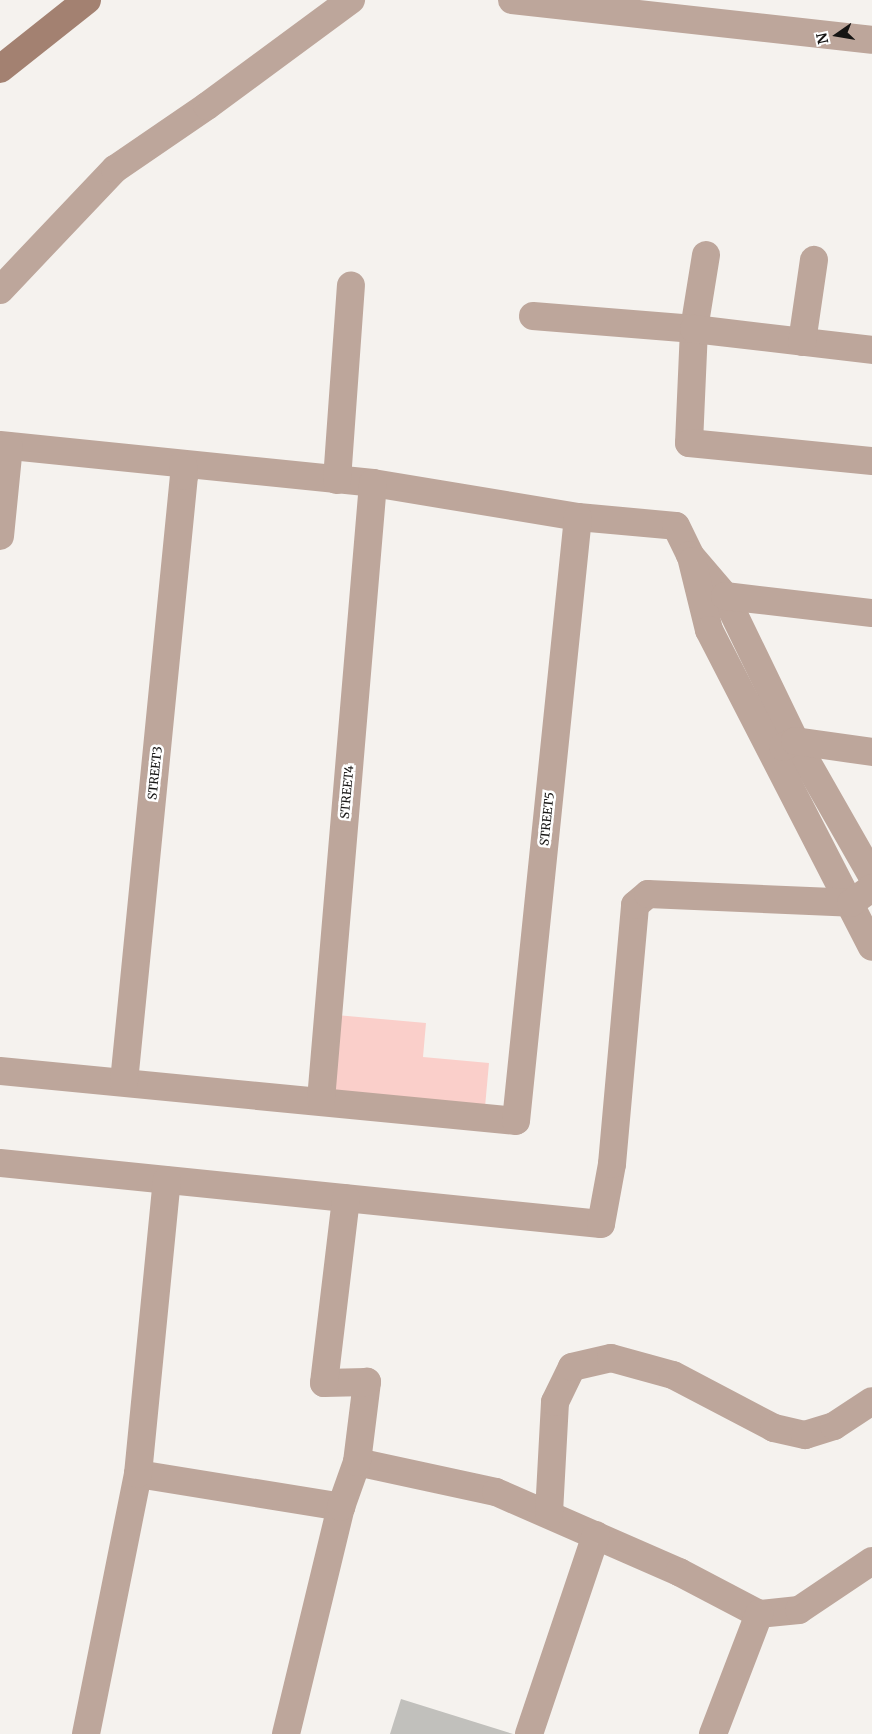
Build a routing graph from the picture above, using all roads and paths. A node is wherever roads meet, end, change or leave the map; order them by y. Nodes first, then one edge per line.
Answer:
1 (87, 0) edge
2 (351, 0) edge
3 (512, 0) edge
4 (715, 11) edge
5 (872, 40) edge
6 (0, 69) edge
7 (706, 255) dead end
8 (814, 260) dead end
9 (351, 286) dead end
10 (0, 290) edge
11 (533, 316) dead end
12 (694, 329) junction
13 (802, 342) junction
14 (872, 350) edge
15 (5, 445) edge
16 (872, 461) edge
17 (183, 464) junction
18 (337, 480) junction
19 (373, 483) junction
20 (578, 517) junction
21 (0, 536) edge
22 (690, 555) junction
23 (725, 596) junction
24 (872, 613) edge
25 (784, 747) junction
26 (872, 752) edge
27 (872, 876) edge
28 (861, 895) edge
29 (872, 947) edge
30 (0, 1071) edge
31 (124, 1082) junction
32 (321, 1100) junction
33 (0, 1163) edge
34 (167, 1180) junction
35 (346, 1198) junction
36 (872, 1401) edge
37 (357, 1462) junction
38 (138, 1474) junction
39 (341, 1507) junction
40 (549, 1513) junction
41 (596, 1535) junction
42 (872, 1561) edge
43 (759, 1614) junction
44 (86, 1734) edge
45 (286, 1734) edge
46 (529, 1734) edge
47 (713, 1734) edge

1 - 6 main road
2 - 10 street
3 - 4 street
4 - 5 street
7 - 12 street
8 - 13 street
9 - 18 street
11 - 12 street
12 - 13 street
12 - 16 street
13 - 14 street
15 - 17 street
15 - 21 street
17 - 18 street
17 - 31 street, STREET3
18 - 19 street
19 - 20 street
19 - 32 street, STREET4
20 - 22 street
20 - 32 street, STREET5
22 - 23 street
22 - 25 street
23 - 24 street
23 - 25 street
25 - 26 street
25 - 27 street
25 - 28 street
28 - 29 street
28 - 35 street
30 - 31 street
31 - 32 street
33 - 34 street
34 - 35 street
34 - 38 street
35 - 37 street
36 - 40 street
37 - 39 street
37 - 40 street
38 - 39 street
38 - 44 street
39 - 45 street
40 - 41 street
41 - 43 street
41 - 46 street
42 - 43 street
43 - 47 street

